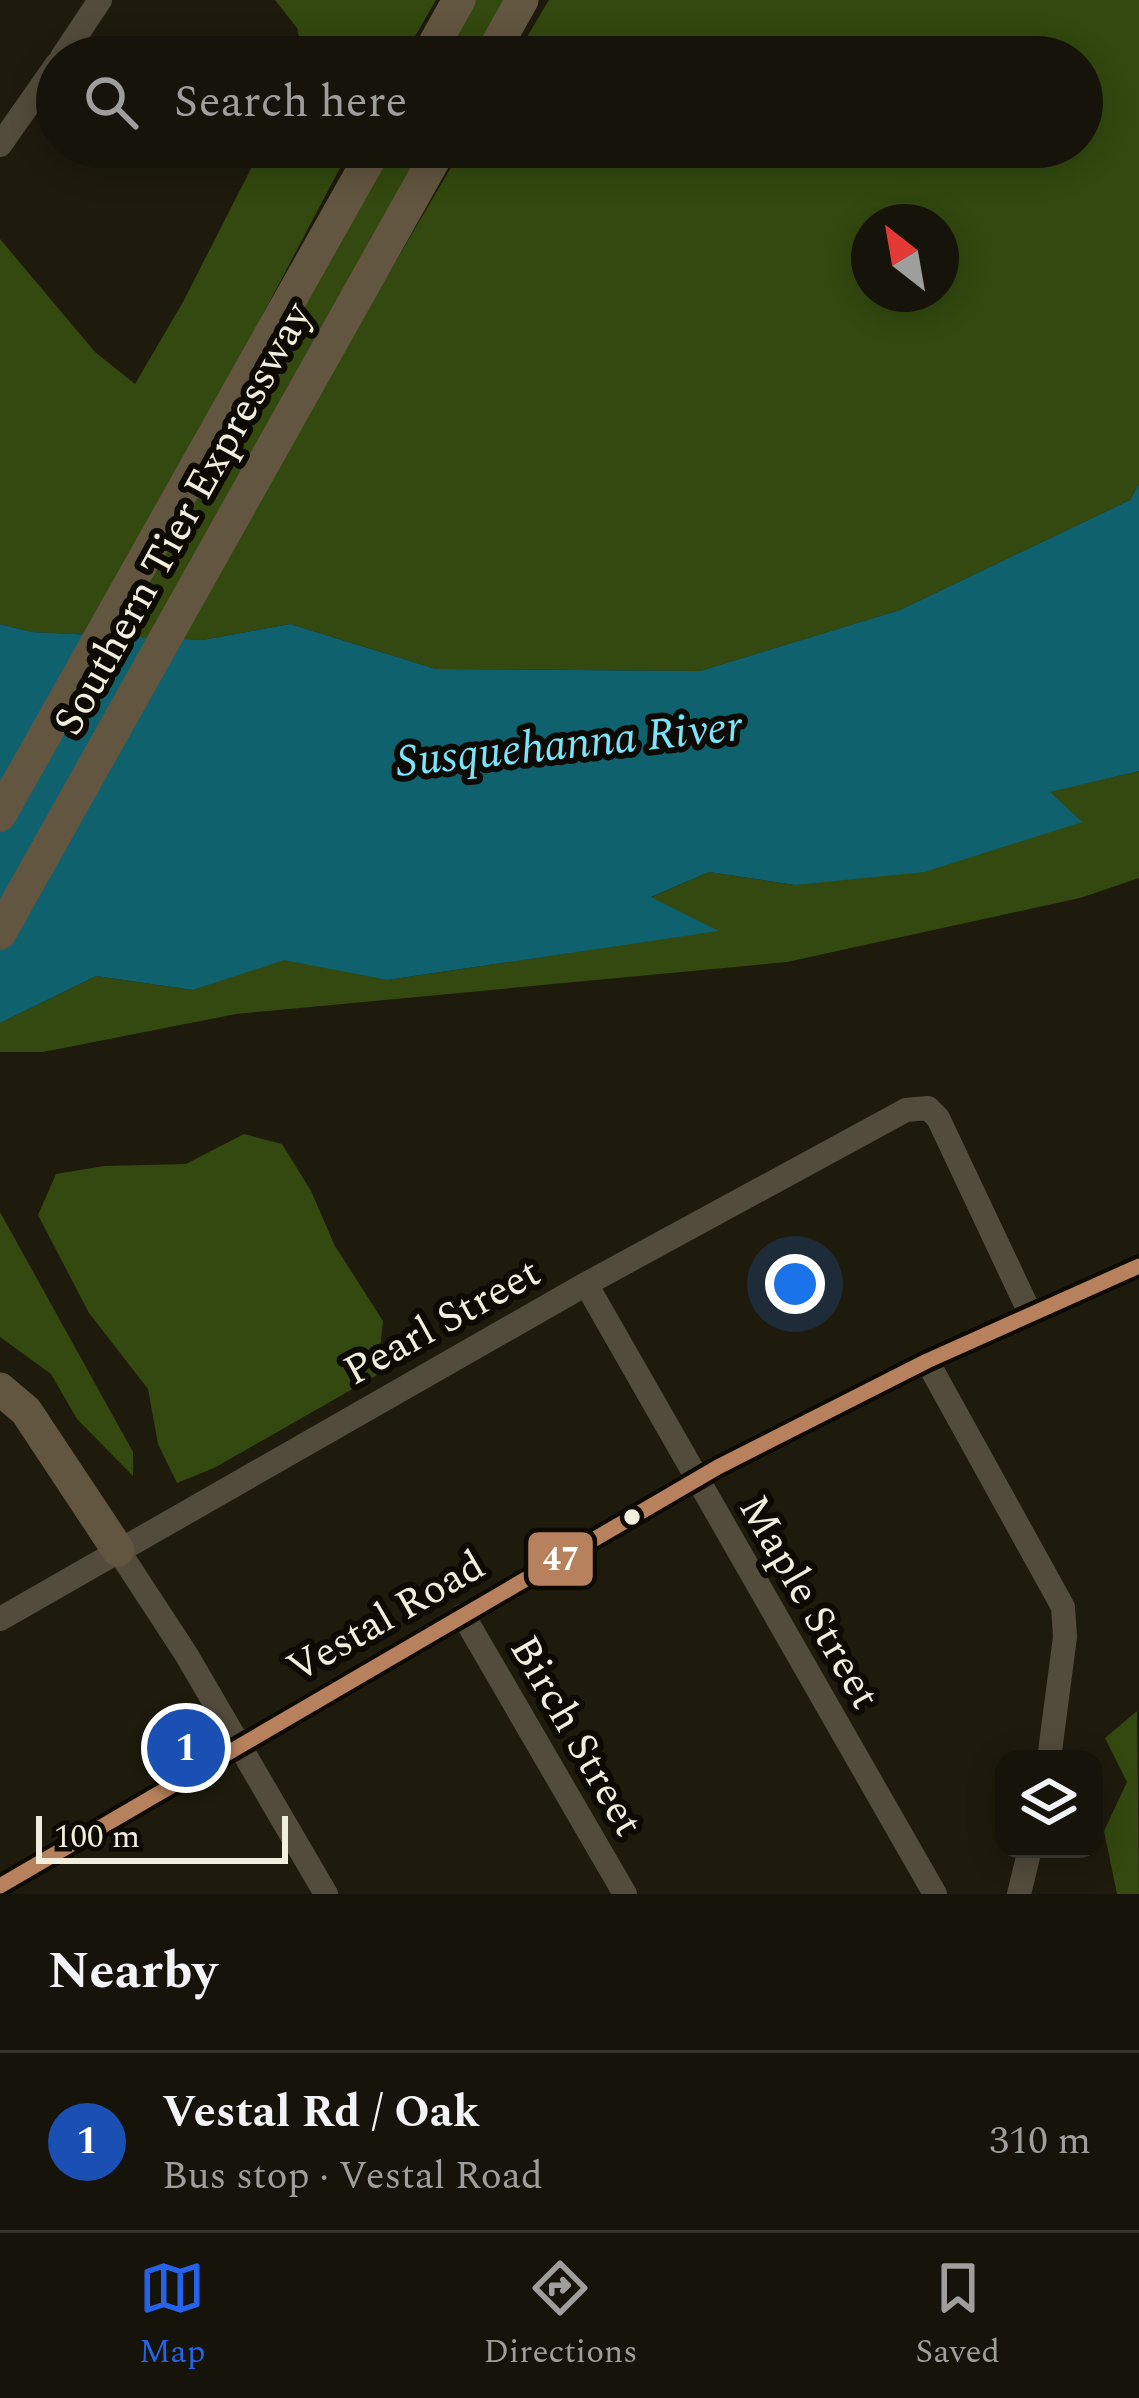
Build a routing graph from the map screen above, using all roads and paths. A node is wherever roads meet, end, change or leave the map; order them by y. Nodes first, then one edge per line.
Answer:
1 (100, 0) edge
2 (459, 0) edge
3 (522, 0) edge
4 (76, 36) edge
5 (439, 36) edge
6 (502, 36) edge
7 (36, 94) edge
8 (0, 145) edge
9 (364, 168) edge
10 (429, 168) edge
11 (0, 815) edge
12 (0, 933) edge
13 (1139, 1266) edge
14 (586, 1284) junction
15 (1030, 1313) junction
16 (927, 1361) junction
17 (0, 1389) edge
18 (695, 1480) junction
19 (118, 1550) junction
20 (463, 1615) junction
21 (0, 1619) edge
22 (239, 1746) junction
23 (1050, 1750) edge
24 (1028, 1858) edge
25 (0, 1886) edge
26 (326, 1894) edge
27 (626, 1894) edge
28 (935, 1894) edge
29 (1019, 1894) edge

1 - 4 street
2 - 5 highway
3 - 6 highway
7 - 8 street
9 - 11 highway, Southern Tier Expressway
10 - 12 highway, Southern Tier Expressway
13 - 15 street, Vestal Road
14 - 15 street, Pearl Street
14 - 18 street, Maple Street
14 - 19 street, Pearl Street
15 - 16 street, Vestal Road
16 - 18 street, Vestal Road
16 - 23 street
17 - 19 highway
18 - 20 street, Vestal Road
18 - 28 street, Maple Street
19 - 21 street, Pearl Street
19 - 22 street
20 - 22 street, Vestal Road
20 - 27 street, Birch Street
22 - 25 street, Vestal Road
22 - 26 street
24 - 29 street

